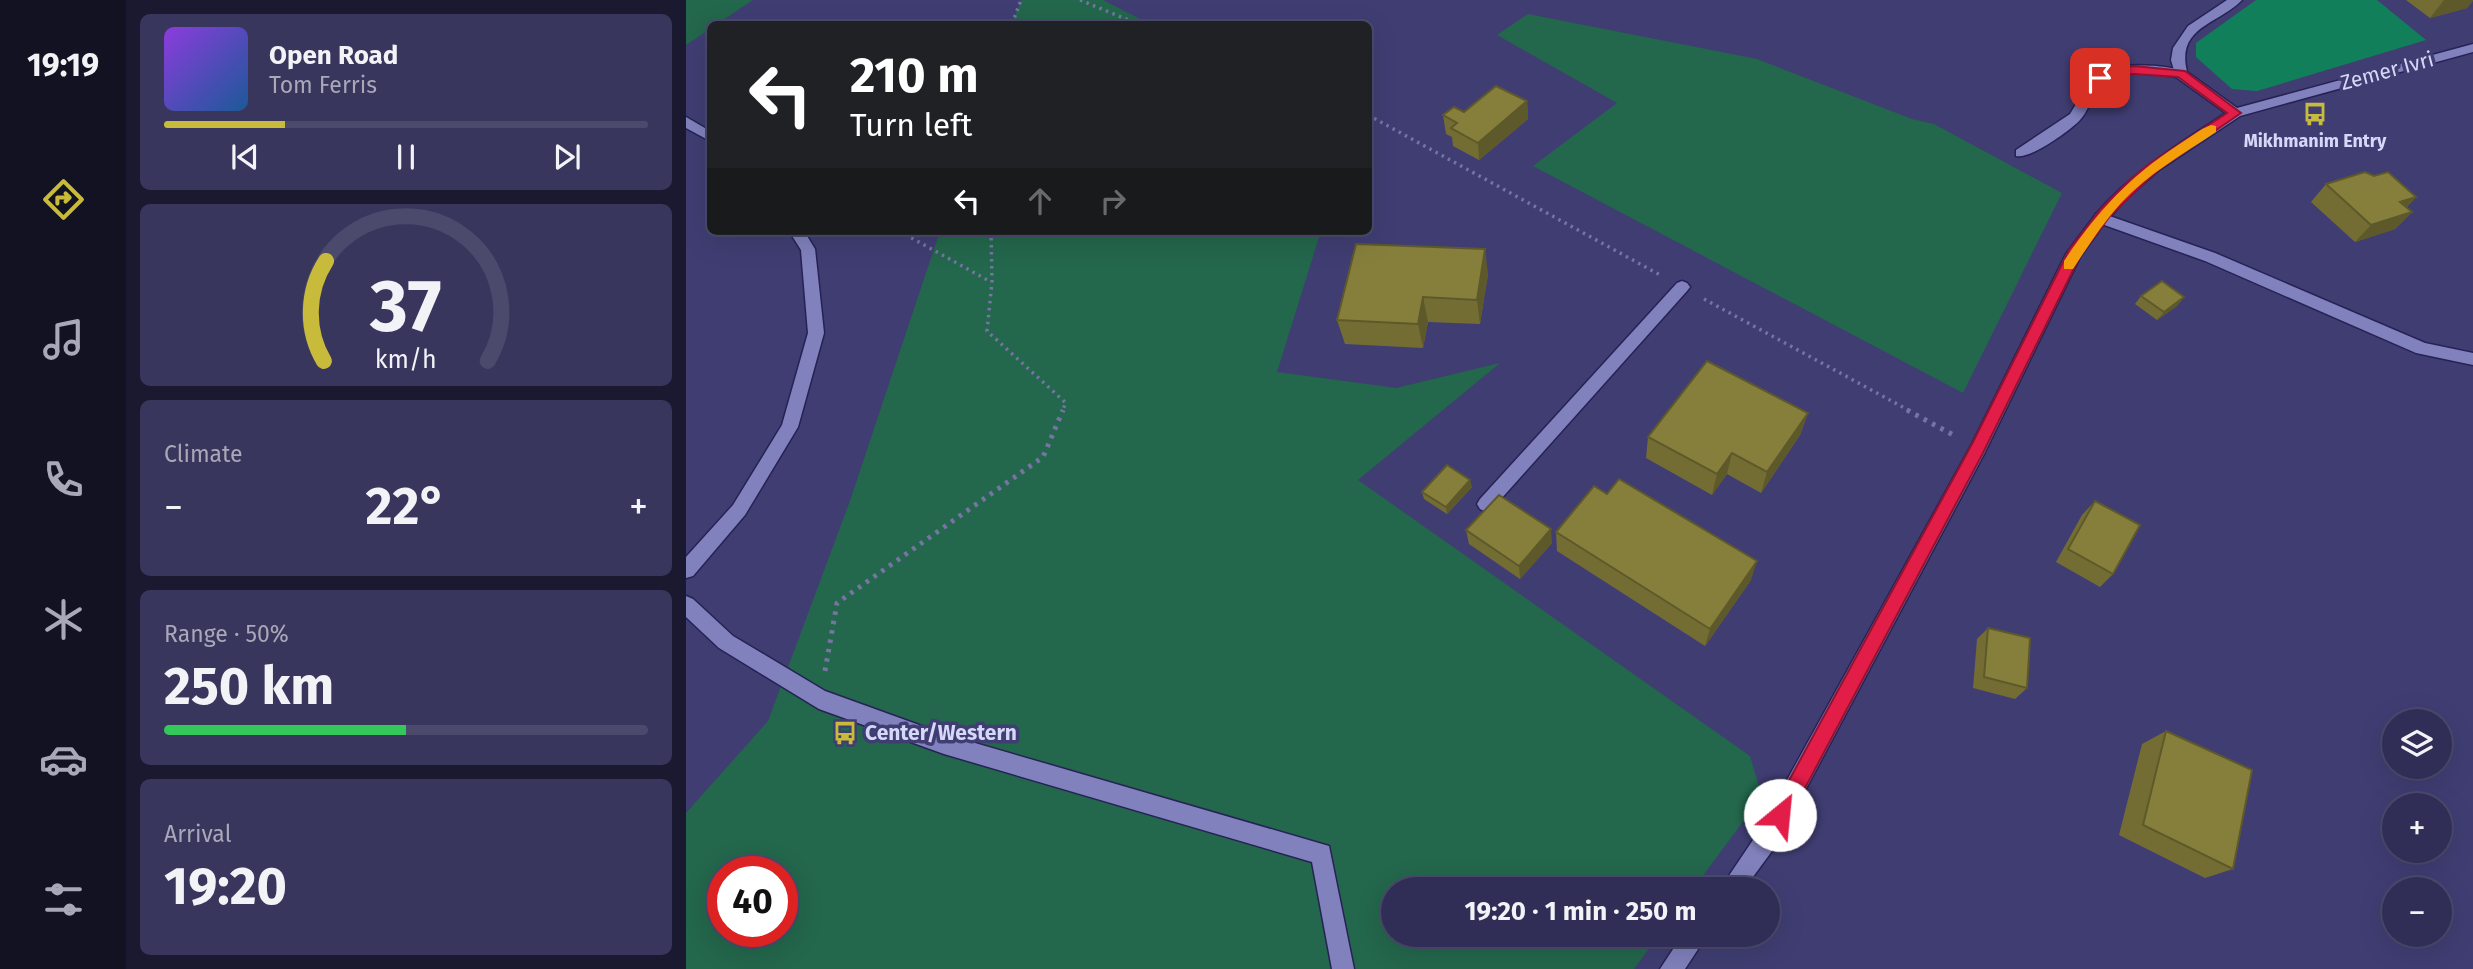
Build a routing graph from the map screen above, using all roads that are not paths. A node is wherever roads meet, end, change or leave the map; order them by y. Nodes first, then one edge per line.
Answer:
1 (2236, 0) edge
2 (2473, 48) edge
3 (2181, 74) junction
4 (2235, 113) junction
5 (686, 122) edge
6 (707, 135) edge
7 (2021, 153) dead end
8 (2101, 218) junction
9 (799, 235) edge
10 (1682, 287) dead end
11 (2473, 359) edge
12 (1486, 504) edge
13 (686, 570) edge
14 (686, 606) edge
15 (1740, 877) edge
16 (1687, 947) edge
17 (1343, 969) edge
18 (1671, 969) edge

1 - 3 street
2 - 4 street, Zemer Ivri
3 - 4 street
3 - 7 street
4 - 8 street, Zemer Ivri
5 - 6 street
8 - 11 street
8 - 15 street, Zemer Ivri
9 - 13 street
10 - 12 street
14 - 17 street
16 - 18 street

